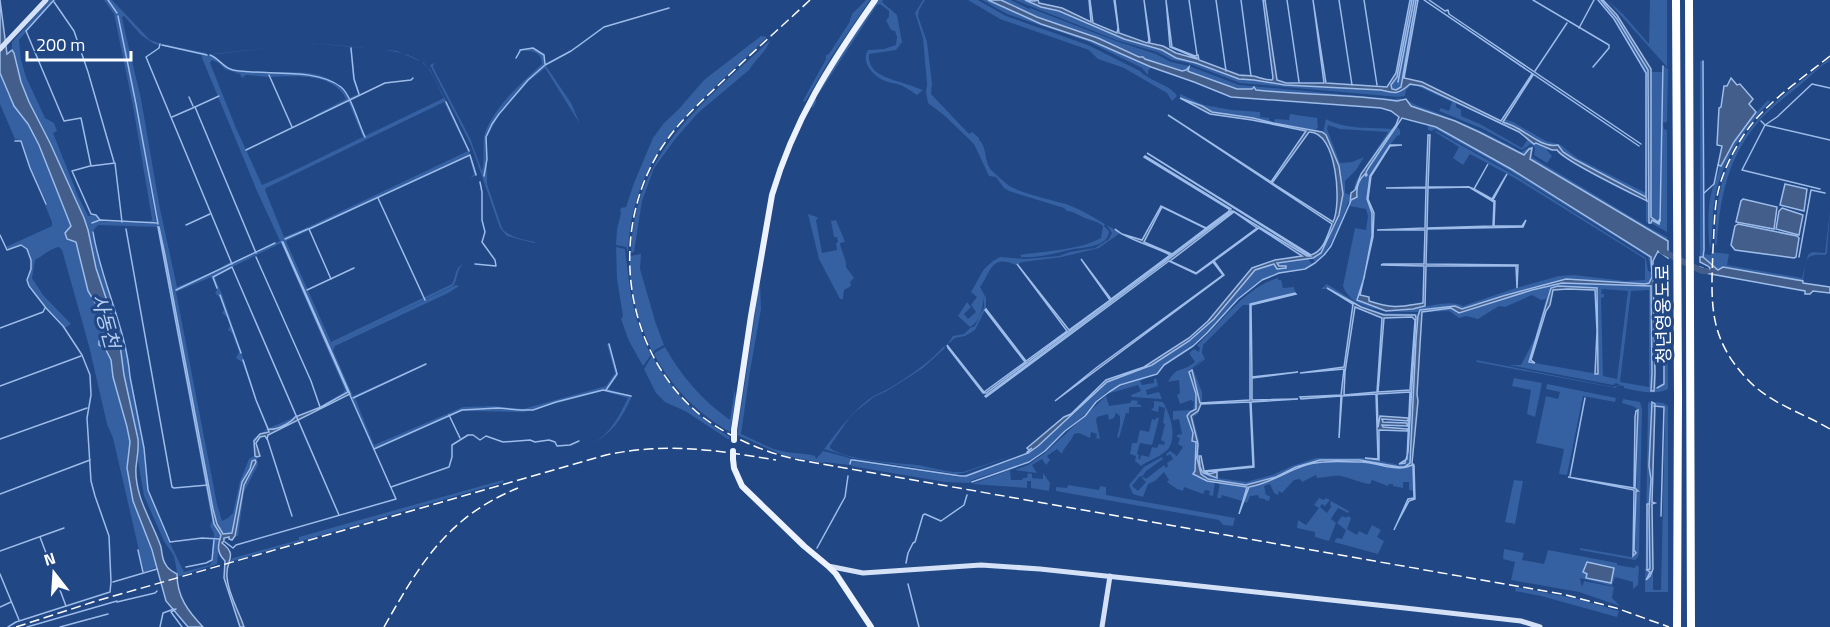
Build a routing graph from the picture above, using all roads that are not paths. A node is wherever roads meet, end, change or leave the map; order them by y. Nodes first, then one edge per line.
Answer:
1 (46, 0) edge
2 (875, 0) edge
3 (1677, 0) edge
4 (1689, 0) edge
5 (0, 50) edge
6 (828, 566) junction
7 (1110, 576) junction
8 (871, 627) edge
9 (1102, 627) edge
10 (1540, 627) edge
11 (1677, 627) edge
12 (1691, 627) edge

1 - 5 main road
2 - 6 main road, bridge
3 - 11 highway, 청년영웅도로
4 - 12 highway, 청년영웅도로
6 - 7 main road
6 - 8 main road
7 - 9 main road
7 - 10 main road

